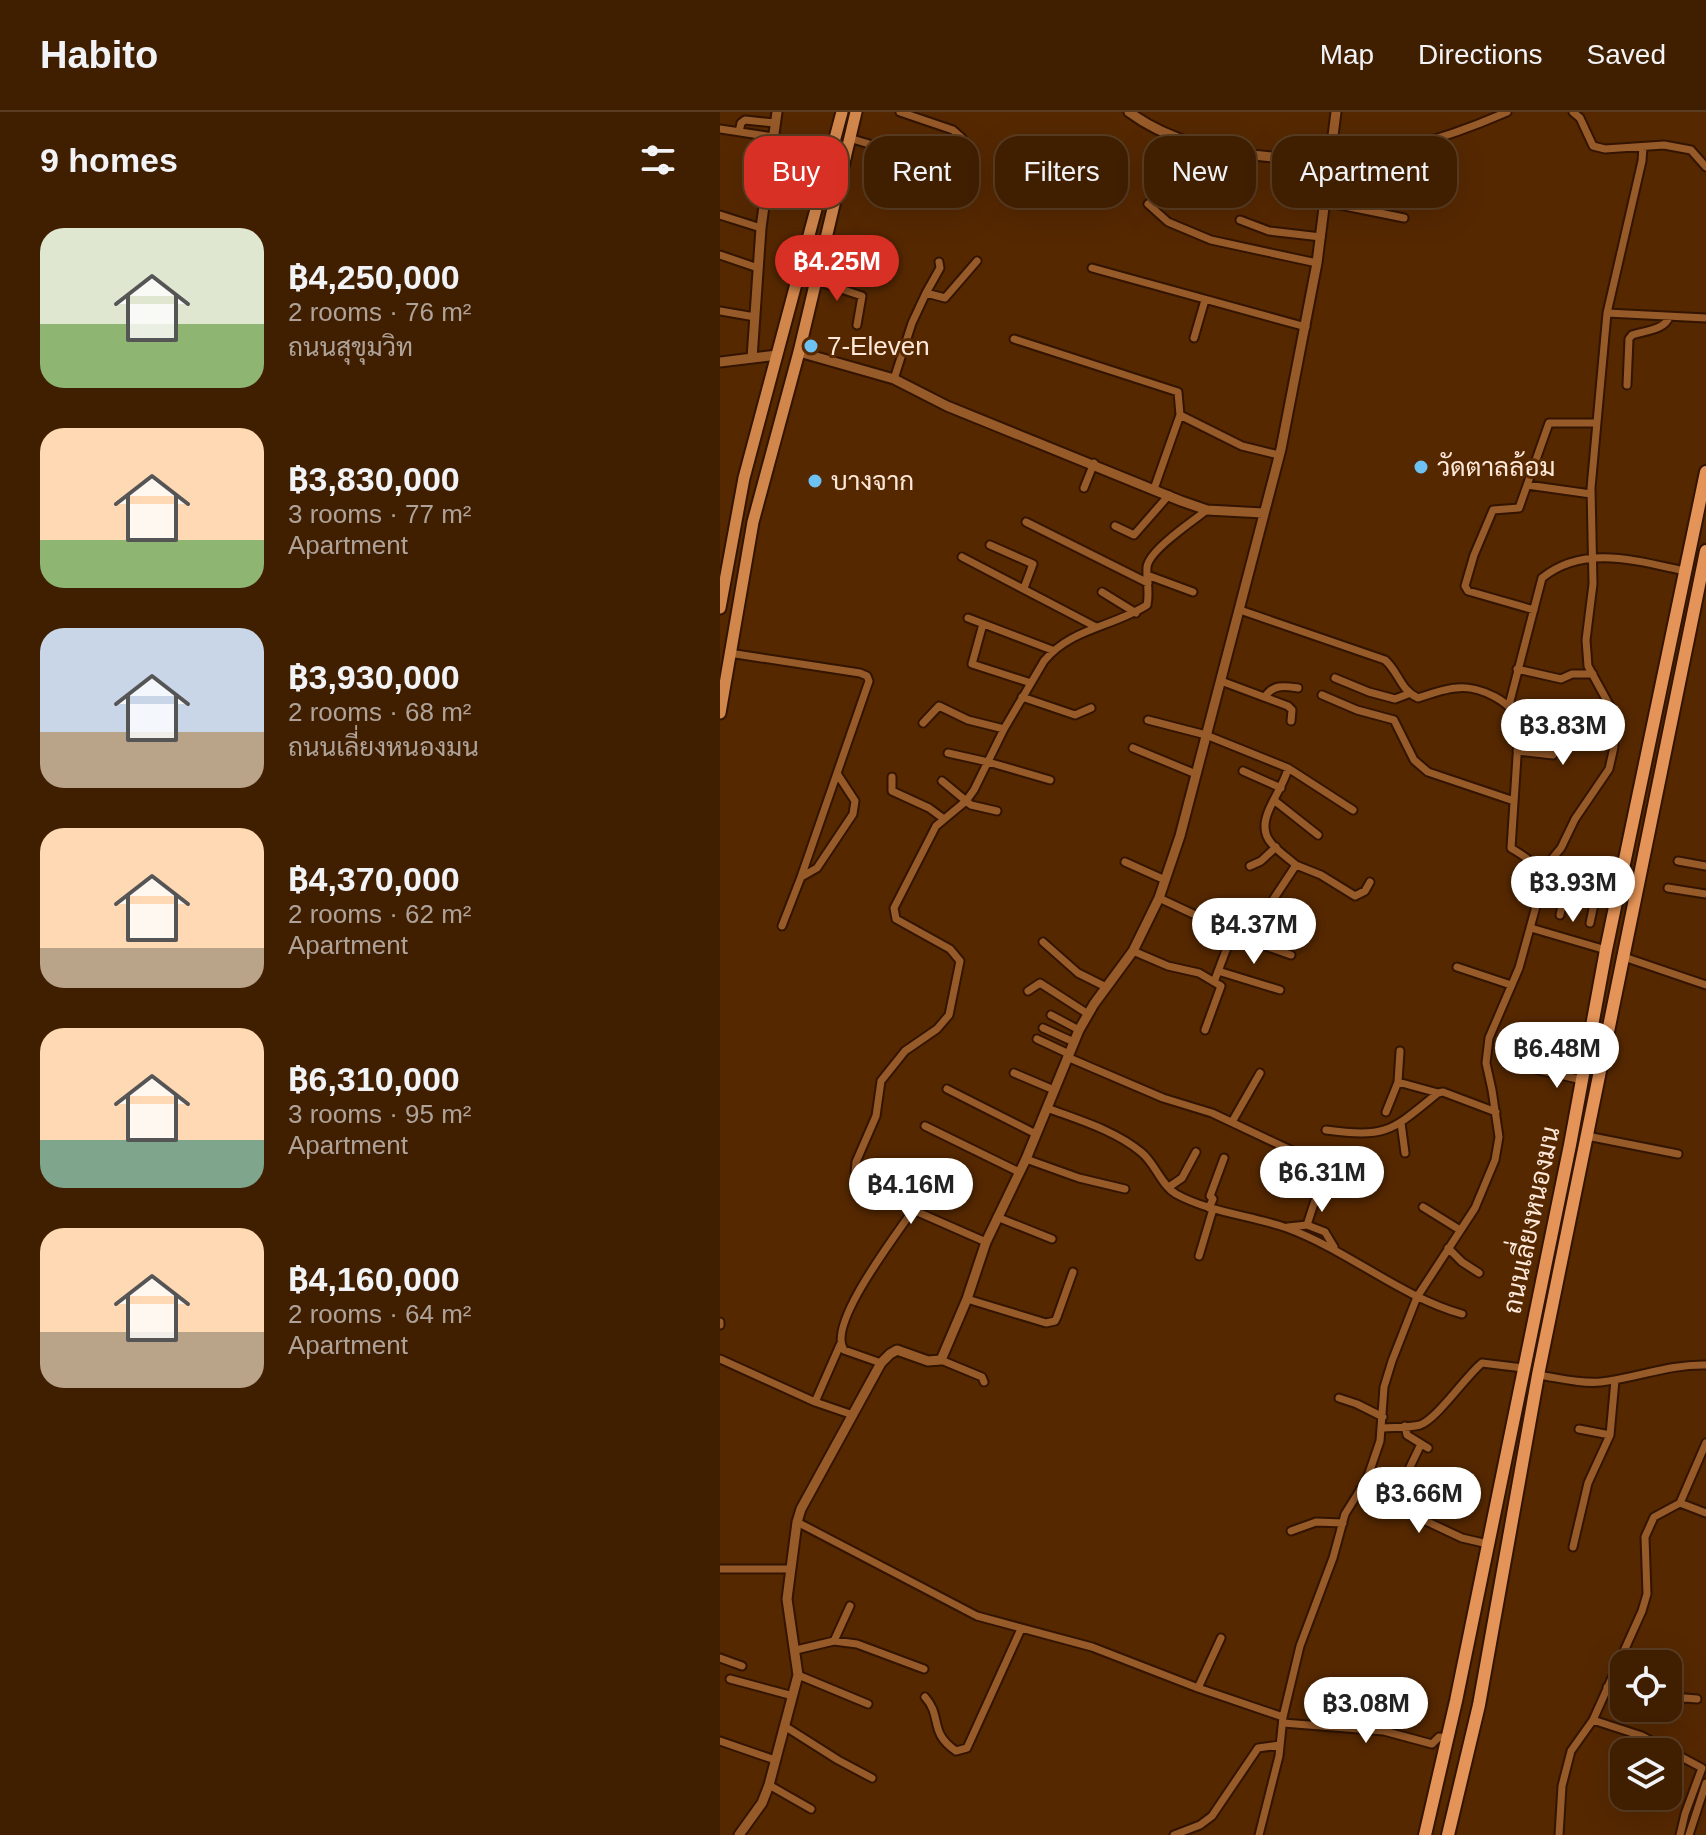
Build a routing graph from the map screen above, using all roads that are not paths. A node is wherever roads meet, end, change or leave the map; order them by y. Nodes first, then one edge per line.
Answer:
1 (842, 112) edge
2 (856, 112) edge
3 (900, 112) edge
4 (1129, 112) edge
5 (1336, 112) edge
6 (1507, 112) edge
7 (1573, 112) edge
8 (776, 117) edge
9 (720, 129) edge
10 (739, 132) junction
11 (766, 136) edge
12 (835, 136) edge
13 (960, 136) edge
14 (1333, 136) edge
15 (1443, 136) edge
16 (849, 138) junction
17 (864, 142) edge
18 (1643, 147) junction
19 (1272, 158) edge
20 (1706, 167) edge
21 (765, 208) edge
22 (816, 208) edge
23 (1152, 208) edge
24 (1324, 208) edge
25 (1355, 208) edge
26 (720, 215) edge
27 (1404, 218) dead end
28 (1240, 220) dead end
29 (761, 228) junction
30 (1321, 237) junction
31 (720, 255) edge
32 (977, 261) dead end
33 (939, 262) dead end
34 (1317, 263) junction
35 (758, 268) junction
36 (1092, 268) dead end
37 (817, 281) junction
38 (926, 293) junction
39 (1205, 300) junction
40 (720, 311) edge
41 (1607, 313) junction
42 (755, 317) junction
43 (1669, 317) junction
44 (1706, 318) edge
45 (857, 325) dead end
46 (1306, 327) junction
47 (1194, 338) dead end
48 (1014, 339) dead end
49 (799, 352) junction
50 (777, 355) junction
51 (752, 358) junction
52 (720, 362) edge
53 (894, 379) junction
54 (1627, 385) dead end
55 (1180, 415) junction
56 (1595, 423) junction
57 (1279, 455) junction
58 (1094, 463) junction
59 (1706, 472) edge
60 (1527, 485) junction
61 (1084, 488) dead end
62 (1154, 489) junction
63 (1591, 494) junction
64 (1169, 495) junction
65 (1207, 510) junction
66 (1263, 513) junction
67 (1026, 522) dead end
68 (1115, 526) dead end
69 (990, 545) dead end
70 (1706, 551) edge
71 (1592, 556) junction
72 (962, 557) dead end
73 (1687, 571) junction
74 (1704, 572) edge
75 (723, 573) edge
76 (1148, 579) junction
77 (1024, 588) junction
78 (1102, 592) dead end
79 (1193, 592) dead end
80 (720, 608) edge
81 (1240, 610) junction
82 (1534, 610) junction
83 (1136, 613) junction
84 (968, 618) dead end
85 (983, 624) junction
86 (1096, 627) junction
87 (1052, 650) junction
88 (729, 653) junction
89 (1517, 669) junction
90 (1593, 674) junction
91 (1335, 678) dead end
92 (1221, 681) junction
93 (1031, 683) junction
94 (1298, 688) dead end
95 (1408, 694) junction
96 (1322, 695) dead end
97 (1022, 697) junction
98 (1265, 697) junction
99 (1509, 705) junction
100 (1091, 708) dead end
101 (720, 713) edge
102 (1564, 717) dead end
103 (1148, 720) dead end
104 (1291, 721) dead end
105 (923, 723) dead end
106 (1004, 729) junction
107 (1206, 735) junction
108 (1133, 748) dead end
109 (1517, 751) junction
110 (948, 753) dead end
111 (988, 762) junction
112 (1288, 768) junction
113 (1243, 771) dead end
114 (1196, 774) junction
115 (838, 775) junction
116 (892, 777) dead end
117 (1050, 780) dead end
118 (942, 781) dead end
119 (1281, 788) junction
120 (1638, 799) junction
121 (966, 801) junction
122 (1275, 801) junction
123 (1514, 801) junction
124 (1655, 802) junction
125 (1353, 810) dead end
126 (997, 811) dead end
127 (944, 819) junction
128 (1318, 835) dead end
129 (1276, 847) junction
130 (1678, 861) dead end
131 (1125, 862) dead end
132 (1296, 865) junction
133 (1250, 866) dead end
134 (1706, 866) edge
135 (1541, 872) junction
136 (801, 877) junction
137 (1165, 880) junction
138 (1370, 882) dead end
139 (1598, 885) junction
140 (1668, 888) dead end
141 (1619, 889) junction
142 (1706, 894) edge
143 (1159, 898) junction
144 (1560, 915) dead end
145 (1206, 920) dead end
146 (1590, 923) dead end
147 (782, 926) dead end
148 (1531, 928) junction
149 (1250, 941) junction
150 (1043, 942) dead end
151 (1606, 950) junction
152 (1133, 951) junction
153 (1291, 955) dead end
154 (1624, 957) junction
155 (1457, 967) dead end
156 (1218, 971) junction
157 (1214, 982) junction
158 (1511, 985) junction
159 (1706, 985) edge
160 (1106, 987) junction
161 (1280, 990) dead end
162 (1028, 991) dead end
163 (1088, 1014) junction
164 (1051, 1015) dead end
165 (1043, 1028) dead end
166 (1079, 1030) junction
167 (1205, 1030) dead end
168 (1037, 1039) dead end
169 (1074, 1042) junction
170 (1400, 1051) dead end
171 (1068, 1055) junction
172 (1538, 1070) dead end
173 (1014, 1073) dead end
174 (1260, 1073) dead end
175 (1582, 1080) junction
176 (1398, 1082) junction
177 (947, 1089) dead end
178 (1054, 1090) junction
179 (1438, 1093) junction
180 (1047, 1108) junction
181 (1386, 1112) dead end
182 (1496, 1112) junction
183 (1232, 1122) junction
184 (1401, 1123) junction
185 (925, 1126) dead end
186 (1326, 1130) dead end
187 (1036, 1134) junction
188 (1587, 1136) junction
189 (1196, 1152) dead end
190 (1405, 1153) dead end
191 (1678, 1154) dead end
192 (1301, 1155) dead end
193 (1224, 1158) dead end
194 (1026, 1159) junction
195 (1019, 1172) junction
196 (1169, 1187) junction
197 (1319, 1188) dead end
198 (1125, 1189) dead end
199 (1423, 1207) dead end
200 (1211, 1209) junction
201 (913, 1210) junction
202 (997, 1217) junction
203 (1307, 1225) junction
204 (1286, 1227) junction
205 (1460, 1230) junction
206 (1052, 1239) dead end
207 (986, 1242) junction
208 (1448, 1248) junction
209 (1335, 1249) junction
210 (1199, 1256) dead end
211 (1073, 1272) dead end
212 (1479, 1273) dead end
213 (1417, 1297) junction
214 (967, 1299) junction
215 (1462, 1314) dead end
216 (840, 1345) junction
217 (720, 1359) edge
218 (941, 1360) junction
219 (881, 1363) junction
220 (1706, 1365) edge
221 (1523, 1368) junction
222 (1538, 1375) junction
223 (1615, 1380) junction
224 (984, 1382) dead end
225 (1339, 1398) dead end
226 (815, 1402) junction
227 (853, 1415) junction
228 (1383, 1417) junction
229 (1405, 1426) junction
230 (1382, 1428) junction
231 (1579, 1429) dead end
232 (1610, 1435) junction
233 (1706, 1443) edge
234 (1359, 1495) junction
235 (1680, 1503) junction
236 (1398, 1508) junction
237 (1706, 1513) edge
238 (797, 1522) junction
239 (1343, 1523) junction
240 (1291, 1531) dead end
241 (1488, 1544) junction
242 (1573, 1547) dead end
243 (720, 1569) edge
244 (789, 1569) junction
245 (1481, 1577) junction
246 (1501, 1581) junction
247 (850, 1606) dead end
248 (1021, 1629) junction
249 (1221, 1638) dead end
250 (834, 1641) junction
251 (796, 1650) junction
252 (1626, 1650) edge
253 (720, 1658) edge
254 (742, 1666) dead end
255 (924, 1669) dead end
256 (798, 1675) junction
257 (730, 1679) dead end
258 (1610, 1682) edge
259 (1607, 1687) junction
260 (1198, 1688) junction
261 (1610, 1688) edge
262 (793, 1696) junction
263 (925, 1697) dead end
264 (1682, 1699) edge
265 (1697, 1699) dead end
266 (868, 1704) dead end
267 (1283, 1720) junction
268 (1593, 1720) junction
269 (786, 1727) junction
270 (1448, 1738) junction
271 (1645, 1738) edge
272 (720, 1741) edge
273 (1280, 1745) junction
274 (1682, 1758) edge
275 (775, 1760) junction
276 (872, 1778) dead end
277 (1706, 1783) edge
278 (769, 1785) junction
279 (811, 1809) dead end
280 (1696, 1815) junction
281 (1706, 1816) edge
282 (739, 1835) edge
283 (1174, 1835) edge
284 (1259, 1835) edge
285 (1425, 1835) edge
286 (1448, 1835) edge
287 (1559, 1835) edge
288 (1680, 1835) edge
289 (1689, 1835) edge

1 - 12 main road
2 - 16 main road
3 - 13 street
4 - 19 street
5 - 14 street
6 - 15 street
7 - 18 street
8 - 10 street
9 - 10 street
10 - 11 street
16 - 17 street
16 - 37 main road
18 - 20 street
18 - 41 street
21 - 29 street
22 - 50 main road
23 - 34 street
24 - 30 street
25 - 27 street
26 - 29 street
28 - 30 street
29 - 35 street
30 - 34 street
31 - 35 street
32 - 38 street
33 - 38 street
34 - 46 street
35 - 42 street
36 - 39 street
37 - 45 street
37 - 49 main road
38 - 53 street
39 - 46 street
39 - 47 street
40 - 42 street
41 - 43 street
41 - 56 street
42 - 51 street
43 - 44 street
43 - 54 street
46 - 57 street
48 - 55 street
49 - 50 main road
49 - 53 street
49 - 88 main road
50 - 51 street
50 - 75 main road
51 - 52 street
53 - 58 street
55 - 57 street
55 - 62 street
56 - 60 street
56 - 63 street
57 - 66 street
58 - 61 street
58 - 62 street
59 - 73 highway, ถนนเลี่ยงหนองมน
60 - 63 street
60 - 82 street
62 - 64 street
63 - 71 street
64 - 65 street
64 - 68 street
65 - 66 street
65 - 76 street
66 - 81 street
67 - 76 street
69 - 77 street
70 - 74 highway, ถนนเลี่ยงหนองมน
71 - 73 street
71 - 82 street
71 - 90 street
72 - 77 street
73 - 120 highway, ถนนเลี่ยงหนองมน
74 - 124 highway, ถนนเลี่ยงหนองมน
75 - 80 main road
76 - 79 street
76 - 83 street
77 - 86 street
78 - 83 street
81 - 92 street
81 - 95 street
82 - 89 street
83 - 86 street
84 - 85 street
85 - 87 street
85 - 93 street
86 - 87 street
87 - 93 street
88 - 101 main road
88 - 115 street
89 - 90 street
89 - 99 street
90 - 135 street
91 - 95 street
92 - 98 street
92 - 107 street
93 - 97 street
94 - 98 street
95 - 99 street
96 - 123 street
97 - 100 street
97 - 106 street
98 - 104 street
99 - 109 street
102 - 109 street
103 - 107 street
105 - 106 street
106 - 111 street
107 - 112 street
107 - 114 street
108 - 114 street
109 - 123 street
110 - 111 street
111 - 117 street
111 - 121 street
112 - 119 street
112 - 125 street
113 - 119 street
114 - 137 street
115 - 136 street
115 - 136 street
116 - 127 street
118 - 121 street
119 - 122 street
120 - 124 highway
120 - 141 highway, ถนนเลี่ยงหนองมน
121 - 126 street
121 - 127 street
122 - 128 street
122 - 129 street
123 - 135 street
124 - 154 highway, ถนนเลี่ยงหนองมน
127 - 201 street
129 - 132 street
129 - 133 street
130 - 134 street
131 - 137 street
132 - 138 street
132 - 149 street
135 - 148 street
136 - 147 street
137 - 143 street
139 - 141 street
139 - 144 street
139 - 146 street
140 - 142 street
141 - 151 highway, ถนนเลี่ยงหนองมน
143 - 145 street
143 - 152 street
148 - 151 street
148 - 158 street
149 - 153 street
149 - 156 street
150 - 160 street
151 - 175 highway, ถนนเลี่ยงหนองมน
152 - 157 street
152 - 160 street
154 - 159 street
154 - 188 highway, ถนนเลี่ยงหนองมน
155 - 158 street
156 - 157 street
156 - 161 street
157 - 167 street
158 - 182 street
160 - 163 street
162 - 163 street
163 - 166 street
164 - 166 street
165 - 169 street
166 - 169 street
168 - 171 street
169 - 171 street
170 - 176 street
171 - 178 street
171 - 183 street
172 - 175 street
173 - 178 street
174 - 183 street
175 - 221 highway, ถนนเลี่ยงหนองมน
176 - 179 street
176 - 181 street
177 - 187 street
178 - 180 street
179 - 182 street
179 - 184 street
180 - 187 street
180 - 196 street
182 - 205 street
183 - 192 street
184 - 186 street
184 - 190 street
185 - 195 street
187 - 194 street
188 - 191 street
188 - 222 highway, ถนนเลี่ยงหนองมน
189 - 196 street
193 - 200 street
194 - 195 street
194 - 198 street
195 - 202 street
196 - 200 street
197 - 203 street
199 - 205 street
200 - 204 street
200 - 210 street
201 - 207 street
201 - 216 street
202 - 206 street
202 - 207 street
203 - 204 street
203 - 209 street
204 - 209 street
205 - 208 street
207 - 214 street
208 - 212 street
208 - 213 street
209 - 213 street
211 - 214 street
213 - 215 street
213 - 228 street
214 - 218 street
216 - 219 street
216 - 226 street
217 - 226 street
218 - 219 street
218 - 224 street
219 - 227 street
220 - 223 street
221 - 229 street
221 - 241 highway, ถนนเลี่ยงหนองมน
222 - 223 street
222 - 246 highway, ถนนเลี่ยงหนองมน
223 - 232 street
225 - 228 street
226 - 227 street
227 - 238 street
228 - 230 street
229 - 230 street
229 - 236 street
230 - 234 street
231 - 232 street
232 - 242 street
233 - 235 street
234 - 236 street
234 - 239 street
235 - 237 street
235 - 252 street
236 - 241 street
238 - 244 street
238 - 248 street
239 - 240 street
239 - 267 street
241 - 245 highway, ถนนเลี่ยงหนองมน
243 - 244 street
244 - 251 street
245 - 246 highway
245 - 270 highway, ถนนเลี่ยงหนองมน
246 - 286 highway, ถนนเลี่ยงหนองมน
247 - 250 street
248 - 260 street
248 - 263 street
249 - 260 street
250 - 251 street
250 - 255 street
251 - 256 street
253 - 254 street
256 - 262 street
256 - 266 street
257 - 262 street
258 - 259 street
259 - 261 street
259 - 268 street
260 - 267 street
262 - 269 street
264 - 265 street
267 - 270 street
267 - 273 street
268 - 271 street
268 - 287 street
269 - 275 street
269 - 276 street
270 - 285 highway, ถนนเลี่ยงหนองมน
272 - 275 street
273 - 283 street
273 - 284 street
274 - 288 street
275 - 278 street
277 - 280 street
278 - 279 street
278 - 282 street
280 - 281 street
280 - 289 street

